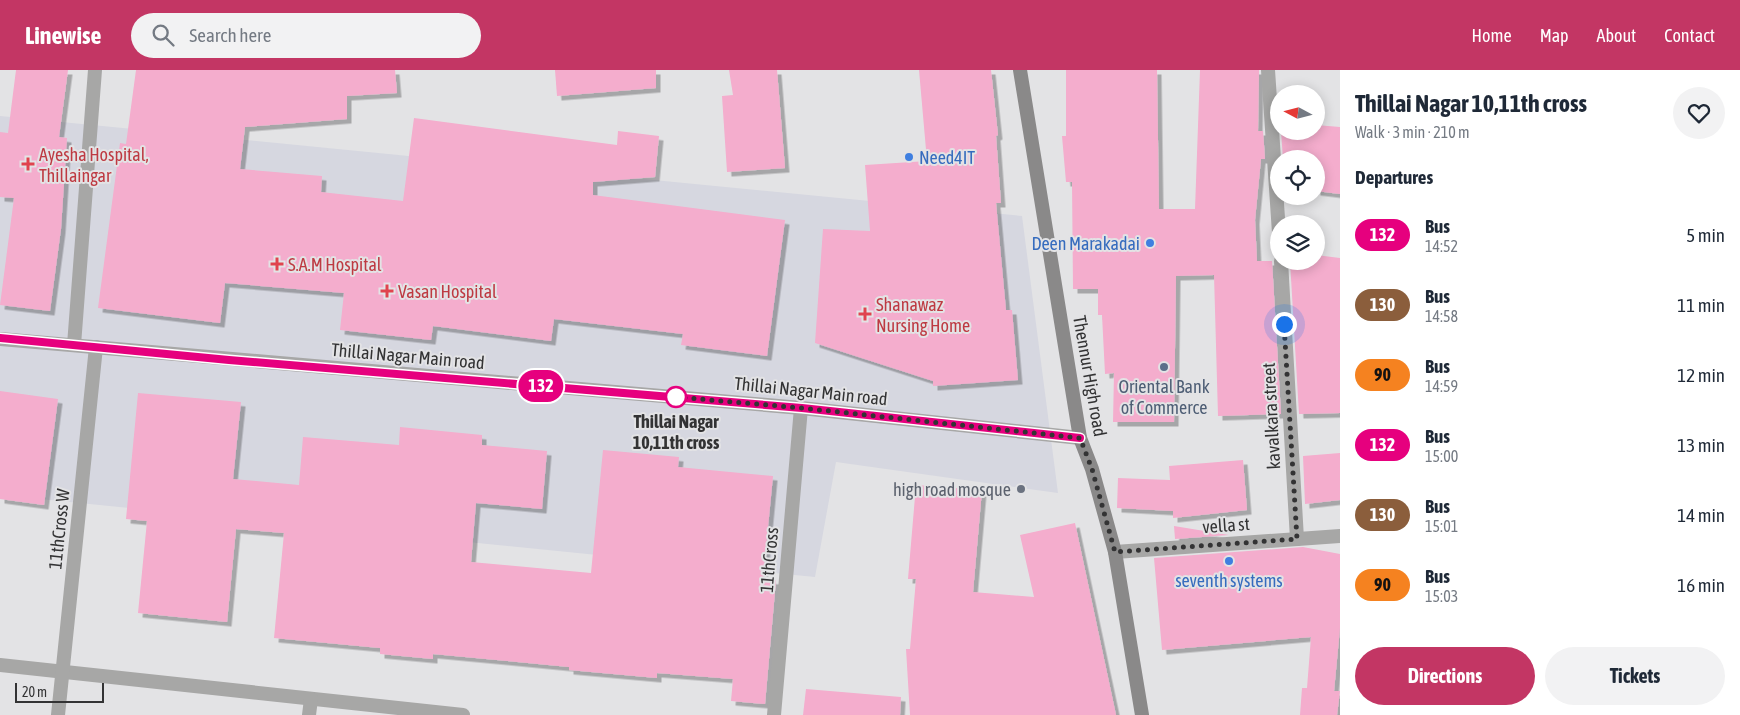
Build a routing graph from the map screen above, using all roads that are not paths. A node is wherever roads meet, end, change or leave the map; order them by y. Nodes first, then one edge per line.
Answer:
1 (96, 70) edge
2 (1020, 70) edge
3 (1268, 70) edge
4 (1278, 215) edge
5 (1281, 270) edge
6 (0, 338) edge
7 (74, 345) junction
8 (96, 347) junction
9 (802, 408) junction
10 (1080, 438) junction
11 (1340, 536) edge
12 (1297, 539) junction
13 (1115, 552) junction
14 (0, 666) edge
15 (62, 672) junction
16 (311, 699) junction
17 (58, 715) edge
18 (309, 715) edge
19 (463, 715) edge
20 (774, 715) edge
21 (1142, 715) edge

1 - 7 street
2 - 10 main road, Thennur High road
3 - 4 street
5 - 12 street, kavalkara street
6 - 7 street, Thillai Nagar Main road
7 - 8 street, Thillai Nagar Main road
8 - 9 street, Thillai Nagar Main road
8 - 15 street, 11thCross W
9 - 10 street, Thillai Nagar Main road
9 - 20 street, 11thCross
10 - 13 main road, Thennur High road
11 - 12 street, vella st
12 - 13 street, vella st
13 - 21 main road, Thennur High road
14 - 15 street
15 - 16 street
15 - 17 street, 11thCross W
16 - 18 street
16 - 19 street

